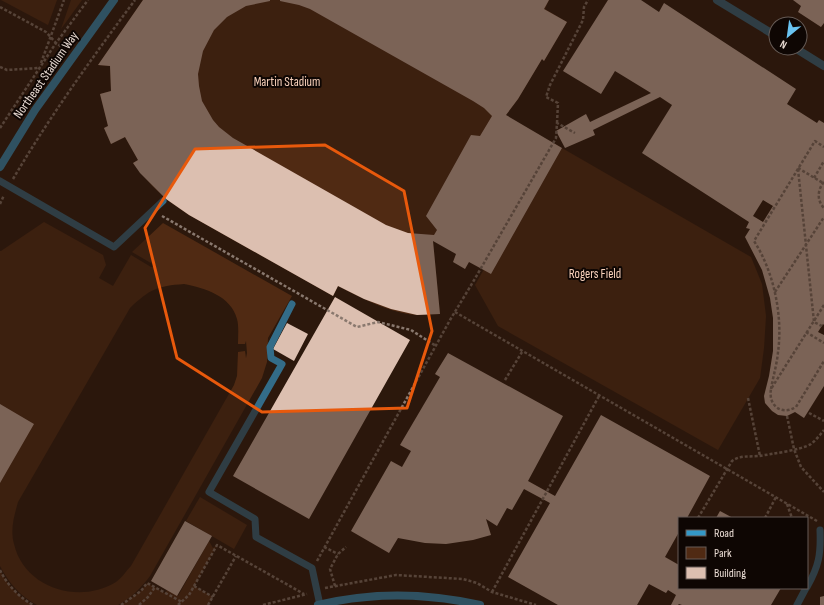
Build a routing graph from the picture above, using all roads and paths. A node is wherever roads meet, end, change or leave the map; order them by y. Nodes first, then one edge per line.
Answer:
1 (64, 0) edge
2 (88, 0) edge
3 (114, 0) edge
4 (135, 0) edge
5 (588, 0) edge
6 (718, 0) edge
7 (0, 7) edge
8 (768, 31) edge
9 (51, 37) junction
10 (56, 43) junction
11 (73, 56) junction
12 (808, 56) edge
13 (88, 66) junction
14 (824, 66) edge
15 (0, 67) edge
16 (39, 69) junction
17 (557, 123) junction
18 (0, 128) edge
19 (575, 133) dead end
20 (824, 147) edge
21 (824, 161) edge
22 (0, 166) edge
23 (798, 168) junction
24 (814, 178) junction
25 (0, 181) edge
26 (823, 183) edge
27 (9, 186) junction
28 (163, 201) dead end
29 (0, 204) edge
30 (824, 208) edge
31 (161, 216) dead end
32 (824, 217) edge
33 (806, 246) junction
34 (774, 292) junction
35 (292, 304) dead end
36 (824, 305) edge
37 (455, 312) junction
38 (814, 322) junction
39 (824, 327) edge
40 (806, 332) junction
41 (824, 343) edge
42 (436, 346) junction
43 (522, 352) junction
44 (824, 361) edge
45 (505, 380) dead end
46 (771, 389) junction
47 (599, 396) junction
48 (748, 398) dead end
49 (809, 413) dead end
50 (787, 416) dead end
51 (824, 422) edge
52 (824, 430) edge
53 (794, 449) junction
54 (760, 456) junction
55 (727, 469) junction
56 (824, 492) edge
57 (776, 497) junction
58 (787, 504) junction
59 (699, 517) edge
60 (766, 517) edge
61 (792, 517) edge
62 (806, 517) edge
63 (808, 518) edge
64 (821, 527) joint
65 (324, 547) junction
66 (346, 547) dead end
67 (338, 554) junction
68 (236, 556) junction
69 (312, 568) junction
70 (0, 570) edge
71 (808, 585) edge
72 (194, 586) junction
73 (335, 586) dead end
74 (155, 587) junction
75 (806, 589) edge
76 (492, 592) dead end
77 (305, 595) dead end
78 (213, 597) junction
79 (143, 602) junction
80 (182, 602) junction
81 (33, 605) edge
82 (121, 605) edge
83 (139, 605) edge
84 (145, 605) edge
85 (178, 605) edge
86 (208, 605) edge
87 (319, 605) edge
88 (480, 605) edge
89 (797, 605) edge

1 - 9 path
2 - 10 path
3 - 11 main road, Northeast Stadium Way
4 - 13 path
5 - 17 path
6 - 8 street
7 - 9 path
9 - 10 path
9 - 16 path
10 - 11 path
10 - 16 path
11 - 13 path
11 - 22 main road, Northeast Stadium Way
12 - 14 street
13 - 27 path
15 - 16 path
16 - 18 path
17 - 19 path
17 - 37 path
20 - 23 path
21 - 24 path
23 - 24 path
23 - 33 path
23 - 34 path
24 - 26 path
25 - 27 lane
26 - 30 path
27 - 28 lane
27 - 29 path
31 - 42 path
32 - 33 path
33 - 34 path
33 - 38 path
34 - 46 path
35 - 69 lane
36 - 38 path
37 - 42 path
37 - 43 path
38 - 39 path
38 - 40 path
40 - 41 path
40 - 46 path
42 - 65 path
43 - 45 path
43 - 47 path
44 - 46 path
47 - 55 path
47 - 76 path
48 - 54 path
49 - 51 path
50 - 53 path
52 - 53 path
53 - 54 path
53 - 56 path
54 - 55 path
55 - 57 path
55 - 59 path
57 - 58 path
57 - 60 path
58 - 61 path
58 - 62 path
63 - 64 path
64 - 71 lane
65 - 67 path
65 - 69 path
66 - 67 path
67 - 73 path
68 - 72 path
68 - 77 path
68 - 78 path
69 - 87 lane
70 - 81 path
72 - 78 path
72 - 80 path
74 - 79 path
74 - 80 path
74 - 82 path
75 - 89 lane
78 - 86 path
79 - 83 path
79 - 84 path
80 - 85 path
87 - 88 main road

